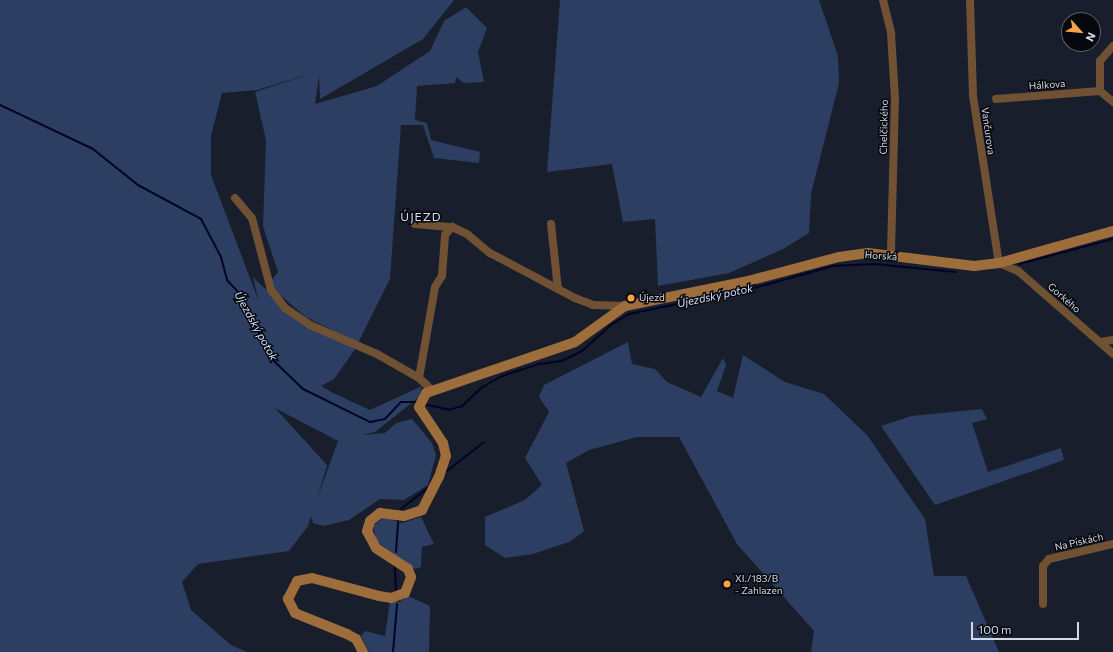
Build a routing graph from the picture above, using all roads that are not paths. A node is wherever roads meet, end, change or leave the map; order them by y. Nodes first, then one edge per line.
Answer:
1 (883, 0) edge
2 (970, 0) edge
3 (1113, 46) edge
4 (1100, 91) junction
5 (996, 99) dead end
6 (1113, 102) edge
7 (235, 198) dead end
8 (415, 224) dead end
9 (551, 224) dead end
10 (452, 227) junction
11 (1113, 231) edge
12 (891, 256) junction
13 (999, 263) junction
14 (558, 289) junction
15 (625, 306) junction
16 (1113, 340) edge
17 (1100, 342) junction
18 (1113, 354) edge
19 (419, 378) junction
20 (432, 390) junction
21 (1113, 544) edge
22 (1043, 604) dead end
23 (363, 652) edge

1 - 12 street, Chelčického
2 - 13 street, Vančurova
3 - 4 street
4 - 5 street, Hálkova
4 - 6 street
7 - 19 street
8 - 10 street
9 - 14 street
10 - 14 street
10 - 19 street
11 - 13 street, Horská
12 - 13 street, Horská
12 - 15 street, Horská
13 - 17 street, Gorkého
14 - 15 street
15 - 20 street
16 - 17 street
17 - 18 street, Gorkého
19 - 20 street
20 - 23 street
21 - 22 street, Na Pískách

